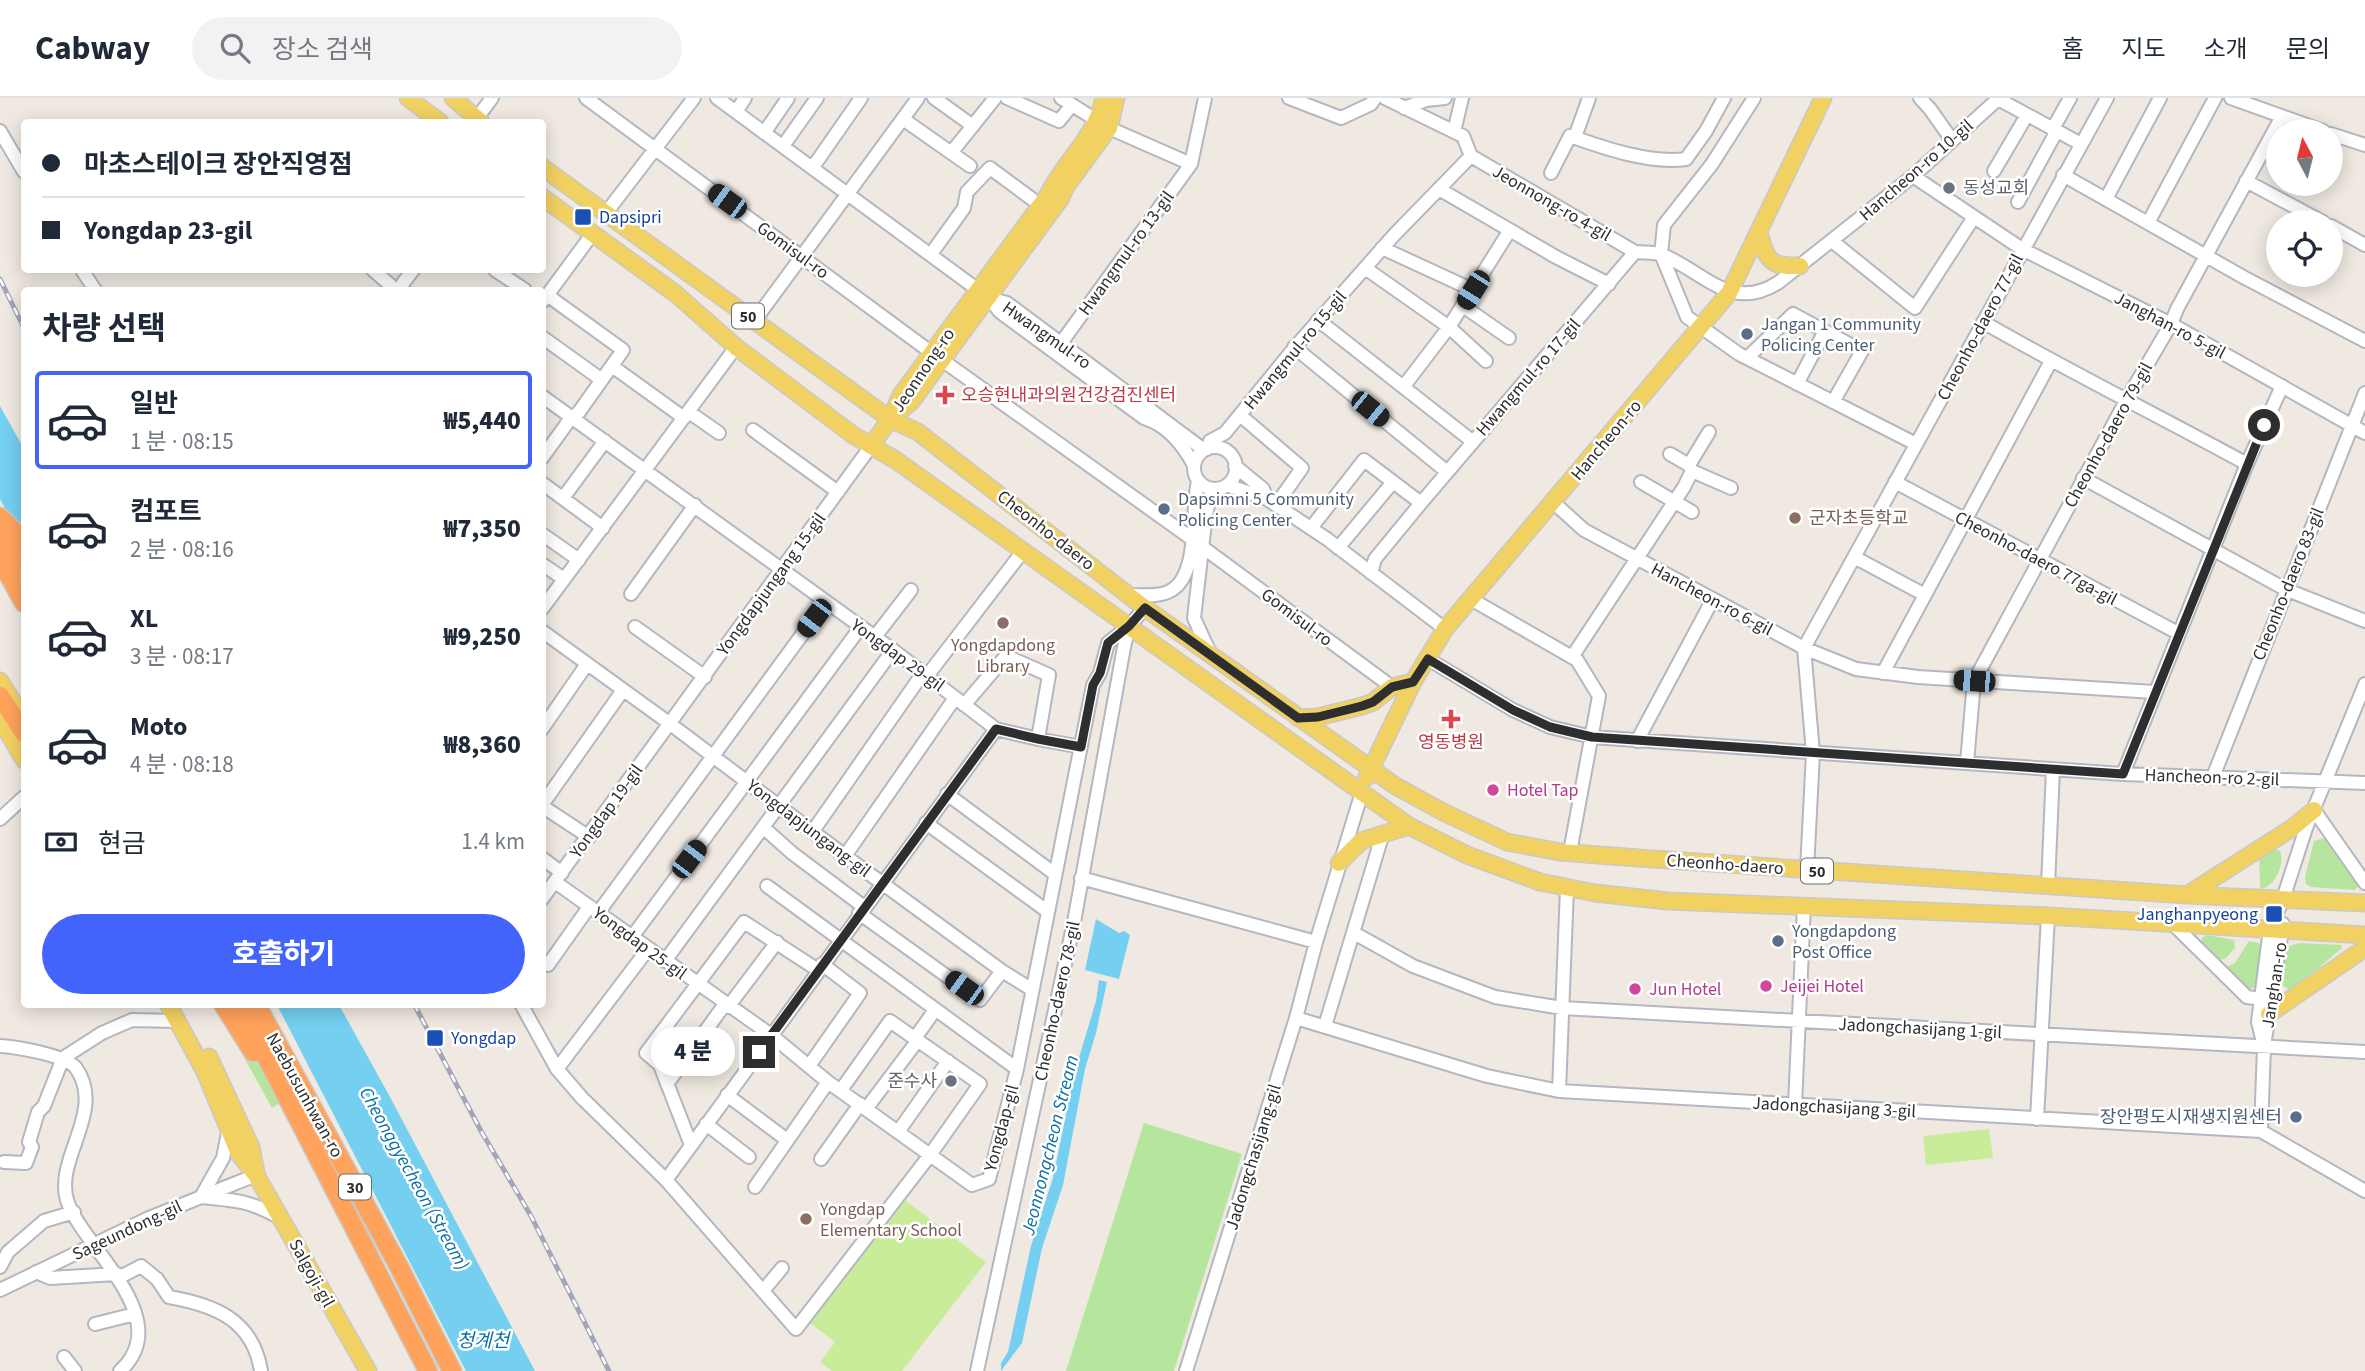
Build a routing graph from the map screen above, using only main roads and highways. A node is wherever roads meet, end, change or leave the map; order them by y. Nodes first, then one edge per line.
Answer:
1 (408, 98) edge
2 (453, 98) edge
3 (1104, 98) edge
4 (1116, 98) edge
5 (1823, 98) edge
6 (436, 119) edge
7 (475, 119) edge
8 (1104, 125) junction
9 (546, 170) edge
10 (546, 200) edge
11 (1759, 232) junction
12 (1800, 266) road end
13 (890, 419) junction
14 (871, 446) junction
15 (0, 517) edge
16 (0, 540) edge
17 (21, 542) edge
18 (0, 559) edge
19 (21, 577) edge
20 (21, 598) edge
21 (0, 681) edge
22 (1413, 682) junction
23 (0, 696) edge
24 (21, 713) edge
25 (1298, 718) junction
26 (1, 722) edge
27 (21, 728) edge
28 (21, 755) edge
29 (1370, 769) junction
30 (1362, 792) junction
31 (2315, 810) road end
32 (1409, 826) junction
33 (1339, 863) road end
34 (2188, 895) junction
35 (2365, 903) edge
36 (2365, 935) edge
37 (2365, 947) edge
38 (2265, 1007) road end
39 (170, 1008) edge
40 (182, 1008) edge
41 (226, 1008) edge
42 (241, 1008) edge
43 (258, 1008) edge
44 (313, 1147) junction
45 (256, 1175) junction
46 (368, 1371) edge
47 (428, 1371) edge
48 (452, 1371) edge

1 - 6 main road
2 - 7 main road
3 - 8 main road, Jeonnong-ro
4 - 8 main road, Jeonnong-ro
5 - 11 main road, Hancheon-ro
8 - 13 main road, Jeonnong-ro
9 - 13 main road, Cheonho-daero / 50
10 - 14 main road, Cheonho-daero / 50
11 - 12 main road
11 - 22 main road, Hancheon-ro
13 - 14 main road, Yongdapjungang 15-gil
13 - 25 main road, Cheonho-daero / 50
14 - 30 main road, Cheonho-daero / 50
15 - 17 highway
16 - 19 highway
18 - 20 highway
21 - 24 main road
22 - 25 main road
22 - 29 main road, Hancheon-ro
23 - 27 highway
25 - 29 main road, Cheonho-daero / 50
26 - 28 main road
29 - 30 main road
29 - 34 main road, Cheonho-daero / 50
30 - 32 main road, Cheonho-daero / 50
31 - 34 main road
32 - 33 main road
32 - 36 main road, Cheonho-daero / 50
34 - 35 main road, Cheonho-daero / 50
37 - 38 main road
39 - 45 main road, Salgoji-gil
40 - 45 main road, Salgoji-gil
41 - 44 highway
42 - 44 highway, Naebusunhwan-ro / 30
43 - 48 highway, Naebusunhwan-ro / 30
44 - 47 highway, Naebusunhwan-ro / 30
45 - 46 main road, Salgoji-gil

